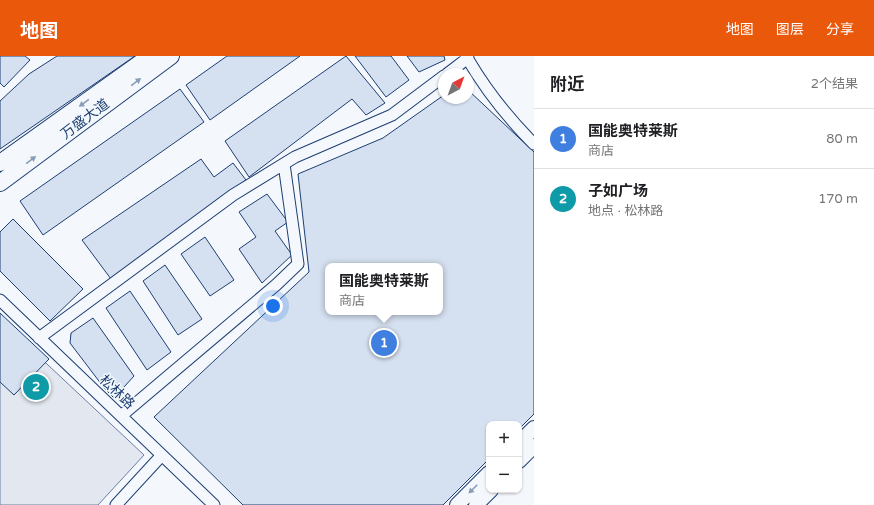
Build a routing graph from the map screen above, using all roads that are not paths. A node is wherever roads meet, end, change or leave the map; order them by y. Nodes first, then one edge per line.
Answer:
1 (150, 56) edge
2 (171, 56) edge
3 (467, 57) edge
4 (454, 68) edge
5 (438, 80) edge
6 (534, 144) edge
7 (0, 163) edge
8 (284, 164) junction
9 (0, 183) edge
10 (0, 300) edge
11 (39, 338) junction
12 (121, 416) junction
13 (534, 428) edge
14 (522, 440) edge
15 (534, 446) edge
16 (162, 455) junction
17 (522, 458) edge
18 (486, 476) edge
19 (488, 493) edge
20 (116, 505) edge
21 (214, 505) edge
22 (457, 505) edge
23 (476, 505) edge

1 -> 7 highway, 万盛大道
9 -> 2 highway, 万盛大道
3 - 4 street
3 - 6 street
5 - 8 street
8 - 11 street
8 - 12 street
10 - 11 street, 松林路
11 - 12 street, 松林路
12 - 16 street, 松林路
13 - 14 main road
15 - 17 main road
16 - 20 street
16 - 21 street, 松林路
18 -> 22 main road
19 - 23 main road

